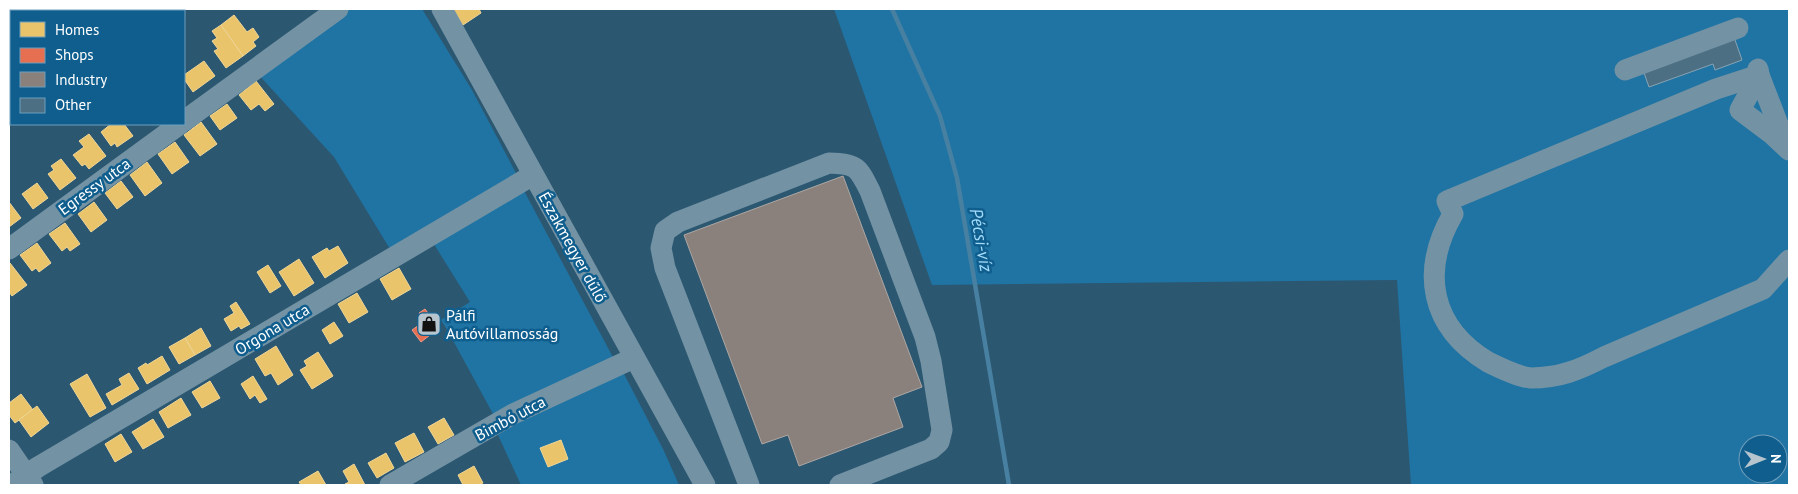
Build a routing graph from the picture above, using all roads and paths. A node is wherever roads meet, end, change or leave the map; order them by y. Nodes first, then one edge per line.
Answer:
1 (338, 9) edge
2 (442, 9) edge
3 (1738, 28) dead end
4 (1625, 70) dead end
5 (1758, 72) junction
6 (185, 120) edge
7 (179, 125) edge
8 (1789, 151) edge
9 (533, 175) junction
10 (9, 249) edge
11 (1789, 260) edge
12 (634, 358) junction
13 (9, 450) edge
14 (884, 478) edge
15 (24, 481) edge
16 (390, 485) edge
17 (705, 485) edge
18 (749, 485) edge
19 (840, 485) edge

1 - 6 street
2 - 9 street, Északmegyer dűlő
3 - 4 street
5 - 8 street
5 - 8 street
5 - 11 street
7 - 10 street, Egressy utca
9 - 12 street, Északmegyer dűlő
9 - 15 street, Orgona utca
12 - 16 street, Bimbó utca
12 - 17 street, Északmegyer dűlő
13 - 15 street
14 - 18 street
14 - 19 street

